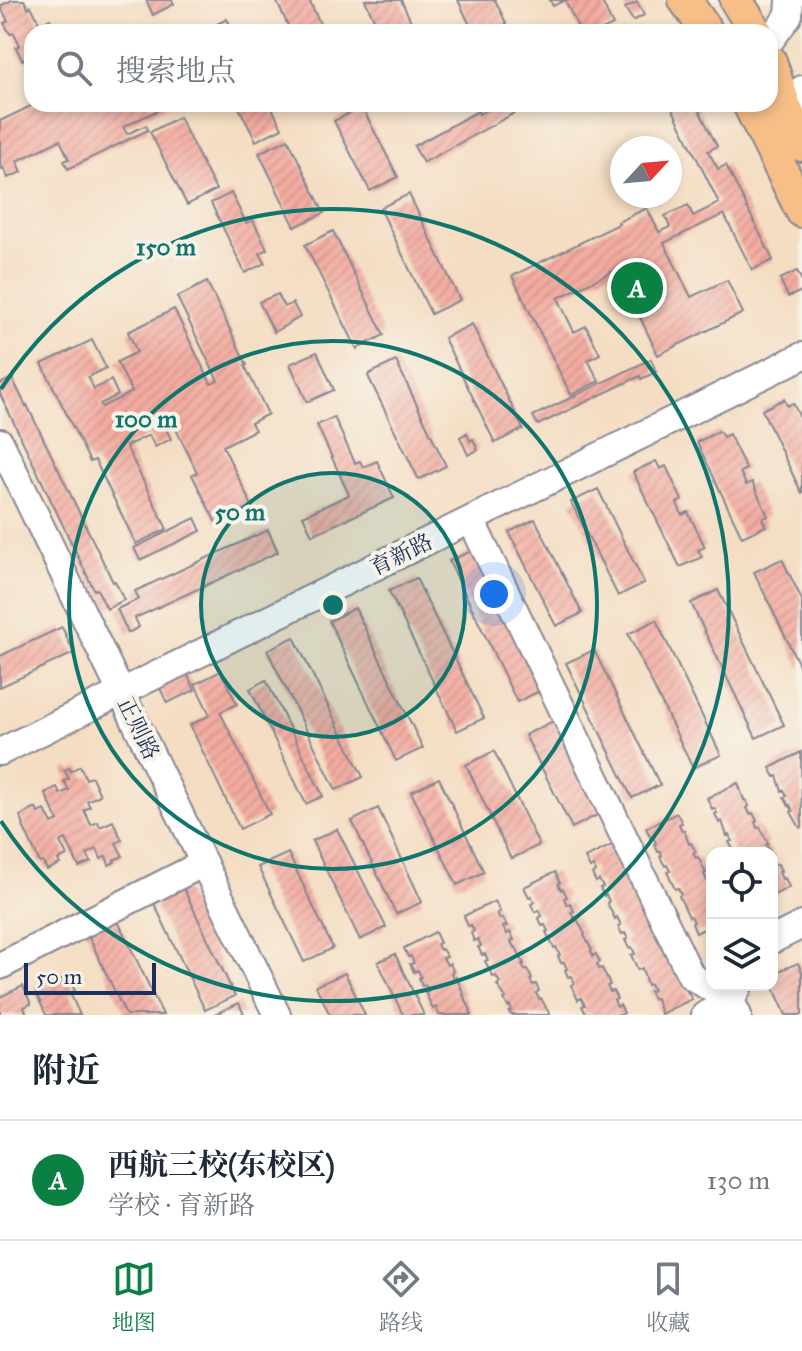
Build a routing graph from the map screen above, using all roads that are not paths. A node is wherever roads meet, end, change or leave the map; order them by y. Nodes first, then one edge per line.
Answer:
1 (685, 0) edge
2 (736, 0) edge
3 (794, 8) edge
4 (702, 24) edge
5 (751, 24) edge
6 (778, 30) edge
7 (778, 86) edge
8 (802, 89) edge
9 (758, 112) edge
10 (789, 139) edge
11 (802, 211) edge
12 (802, 356) edge
13 (0, 442) edge
14 (471, 520) junction
15 (122, 692) junction
16 (0, 752) edge
17 (204, 863) junction
18 (802, 925) edge
19 (778, 937) edge
20 (0, 966) edge
21 (736, 1000) edge
22 (277, 1015) edge
23 (705, 1015) edge

1 - 4 main road
2 - 5 main road
3 - 6 street
7 - 10 main road
8 - 10 street
9 - 10 main road
10 - 11 main road
12 - 14 street, 育新路
13 - 15 street, 正则路
14 - 15 street, 育新路
14 - 21 street
15 - 16 street, 育新路
15 - 17 street, 正则路
17 - 20 street
17 - 22 street, 正则路
18 - 19 street
21 - 23 street

